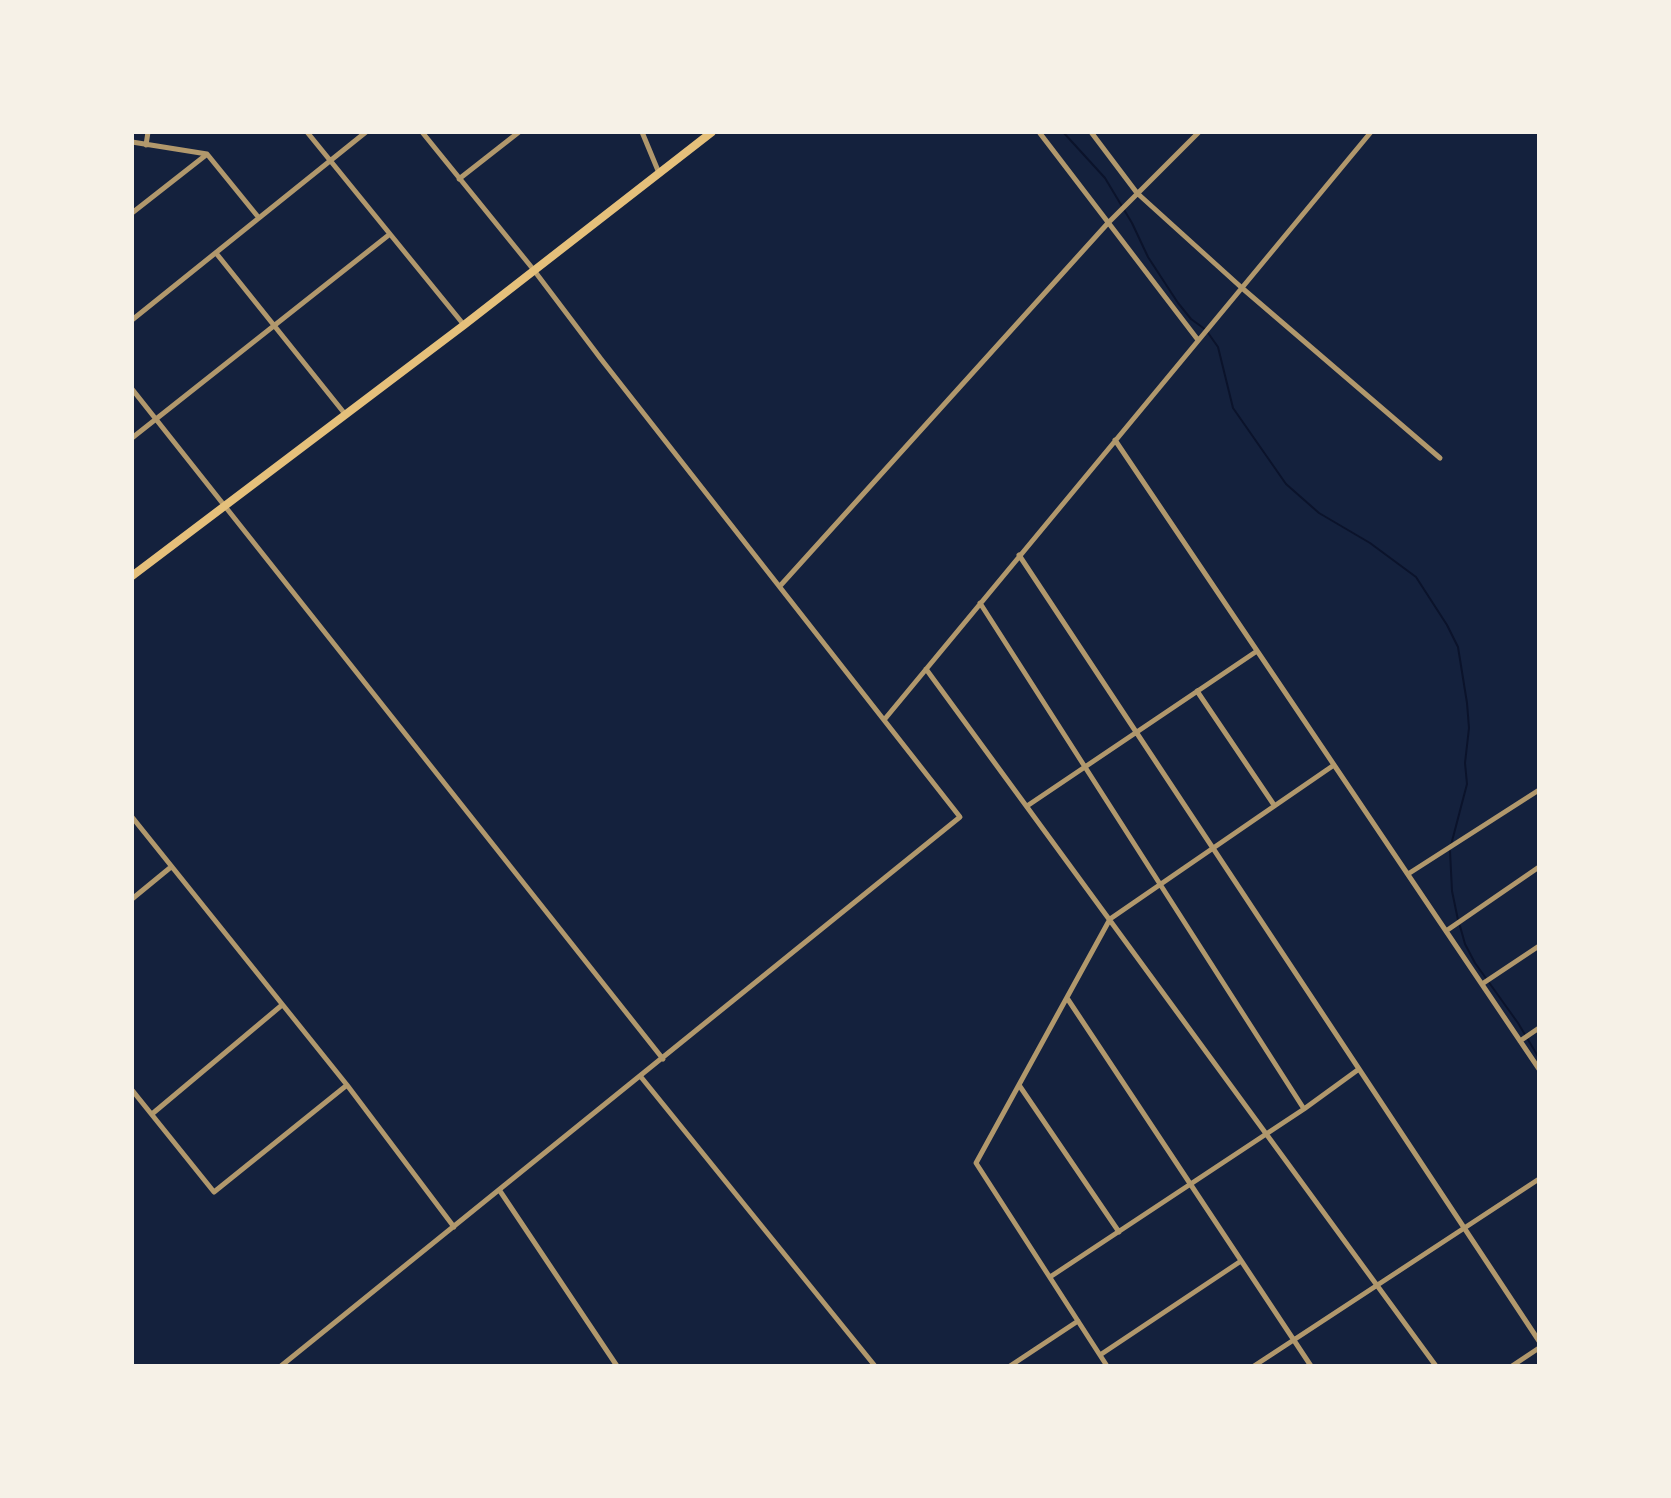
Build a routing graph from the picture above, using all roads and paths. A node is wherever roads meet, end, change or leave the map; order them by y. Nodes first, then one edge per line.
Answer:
1 (148, 132) edge
2 (307, 132) edge
3 (366, 132) edge
4 (422, 132) edge
5 (519, 132) edge
6 (642, 132) edge
7 (712, 132) edge
8 (1039, 132) edge
9 (1091, 132) edge
10 (1199, 132) edge
11 (1371, 132) edge
12 (132, 142) edge
13 (146, 145) junction
14 (207, 154) junction
15 (330, 160) junction
16 (659, 173) junction
17 (459, 179) junction
18 (1137, 193) junction
19 (132, 213) edge
20 (259, 218) junction
21 (1108, 223) junction
22 (390, 234) junction
23 (216, 253) junction
24 (533, 269) junction
25 (1242, 288) junction
26 (132, 320) edge
27 (464, 325) junction
28 (274, 326) junction
29 (1198, 340) junction
30 (132, 389) edge
31 (345, 414) junction
32 (156, 419) junction
33 (132, 438) edge
34 (1115, 440) junction
35 (1440, 458) dead end
36 (224, 505) junction
37 (1019, 555) junction
38 (132, 576) edge
39 (780, 586) junction
40 (980, 603) junction
41 (1257, 651) junction
42 (926, 669) junction
43 (1197, 691) junction
44 (884, 720) junction
45 (1136, 732) junction
46 (1334, 765) junction
47 (1085, 766) junction
48 (1539, 790) edge
49 (1274, 805) junction
50 (1027, 806) junction
51 (132, 817) edge
52 (1213, 848) junction
53 (171, 867) junction
54 (1539, 867) edge
55 (1408, 874) junction
56 (1160, 884) junction
57 (132, 899) edge
58 (1110, 919) junction
59 (1446, 931) junction
60 (1539, 946) edge
61 (1482, 984) junction
62 (1067, 998) junction
63 (282, 1005) junction
64 (1539, 1028) edge
65 (1520, 1041) junction
66 (663, 1059) junction
67 (1359, 1069) junction
68 (1539, 1069) edge
69 (641, 1077) junction
70 (347, 1085) junction
71 (1019, 1085) junction
72 (132, 1090) edge
73 (1304, 1109) junction
74 (152, 1114) junction
75 (1267, 1134) junction
76 (1539, 1179) edge
77 (1190, 1184) junction
78 (500, 1191) junction
79 (454, 1227) junction
80 (1465, 1228) junction
81 (1119, 1232) junction
82 (1241, 1261) junction
83 (1050, 1277) junction
84 (1378, 1285) junction
85 (1078, 1321) junction
86 (1294, 1340) junction
87 (1539, 1341) edge
88 (1539, 1348) edge
89 (1100, 1355) junction
90 (281, 1366) edge
91 (617, 1366) edge
92 (875, 1366) edge
93 (1010, 1366) edge
94 (1107, 1366) edge
95 (1254, 1366) edge
96 (1311, 1366) edge
97 (1436, 1366) edge
98 (1512, 1366) edge

1 - 13 street
2 - 15 street
3 - 15 street
4 - 17 street
5 - 17 street
6 - 16 street
7 - 16 main road
8 - 21 street
9 - 18 street
10 - 18 street
11 - 25 street
12 - 13 street
13 - 14 street
14 - 19 street
14 - 20 street
15 - 20 street
15 - 22 street
16 - 24 main road
17 - 24 street
18 - 21 street
18 - 25 street
20 - 23 street
21 - 29 street
21 - 39 street
22 - 27 street
22 - 28 street
23 - 26 street
23 - 28 street
24 - 27 main road
24 - 39 street
25 - 29 street
25 - 35 street
27 - 31 main road
28 - 31 street
28 - 32 street
29 - 34 street
30 - 32 street
31 - 36 main road
32 - 33 street
32 - 36 street
34 - 37 street
34 - 41 street
36 - 38 main road
36 - 66 street
37 - 40 street
37 - 45 street
39 - 44 street
40 - 42 street
40 - 47 street
41 - 43 street
41 - 46 street
42 - 44 street
42 - 50 street
43 - 45 street
43 - 49 street
44 - 66 street
45 - 47 street
45 - 52 street
46 - 49 street
46 - 55 street
47 - 50 street
47 - 56 street
48 - 55 street
49 - 52 street
50 - 58 street
51 - 53 street
52 - 56 street
52 - 67 street
53 - 57 street
53 - 63 street
54 - 59 street
55 - 59 street
56 - 58 street
56 - 73 street
58 - 62 street
58 - 75 street
59 - 61 street
60 - 61 street
61 - 65 street
62 - 71 street
62 - 77 street
63 - 70 street
63 - 74 street
64 - 65 street
65 - 68 street
66 - 69 street
67 - 73 street
67 - 80 street
69 - 78 street
69 - 92 street
70 - 74 street
70 - 79 street
71 - 81 street
71 - 83 street
72 - 74 street
73 - 75 street
75 - 77 street
75 - 84 street
76 - 80 street
77 - 81 street
77 - 82 street
78 - 79 street
78 - 91 street
79 - 90 street
80 - 84 street
80 - 87 street
81 - 83 street
82 - 86 street
82 - 89 street
83 - 85 street
84 - 86 street
84 - 97 street
85 - 89 street
85 - 93 street
86 - 95 street
86 - 96 street
88 - 98 street
89 - 94 street

